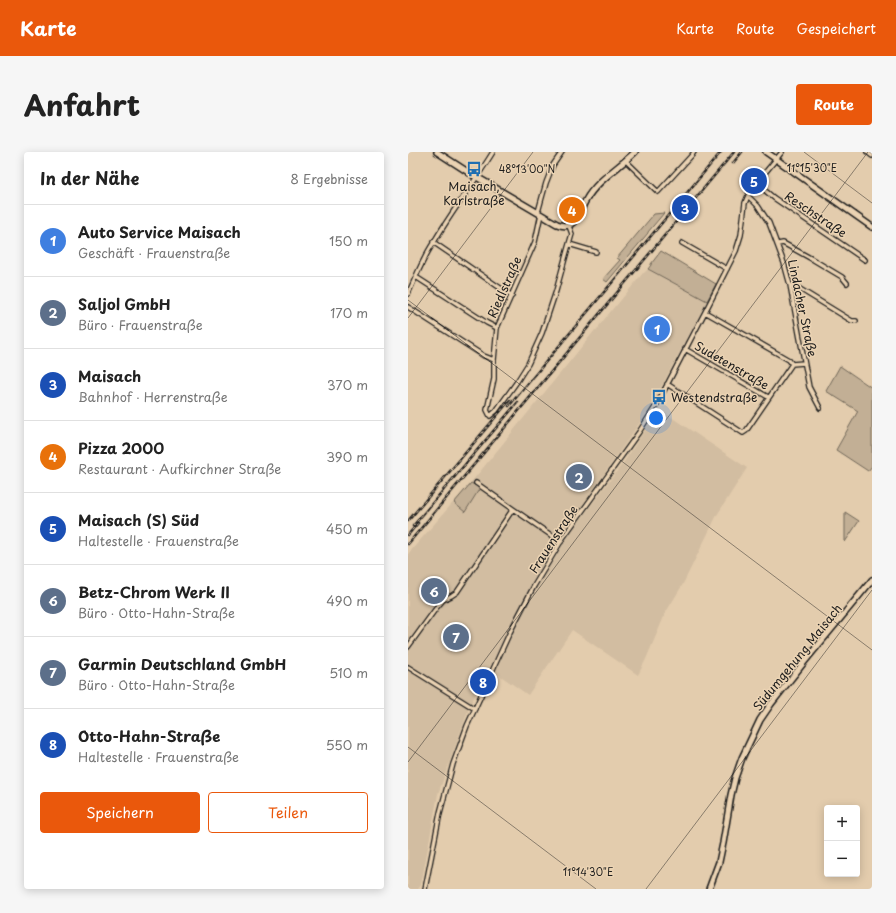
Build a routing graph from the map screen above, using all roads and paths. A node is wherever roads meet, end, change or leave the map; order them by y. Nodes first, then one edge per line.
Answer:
1 (437, 152) edge
2 (493, 152) edge
3 (562, 152) edge
4 (635, 152) edge
5 (694, 152) edge
6 (766, 152) edge
7 (782, 152) edge
8 (867, 152) edge
9 (872, 156) edge
10 (776, 159) junction
11 (626, 161) junction
12 (477, 177) junction
13 (756, 183) junction
14 (748, 196) junction
15 (539, 213) junction
16 (569, 226) junction
17 (872, 227) edge
18 (434, 242) junction
19 (682, 243) dead end
20 (569, 244) junction
21 (778, 244) junction
22 (596, 252) dead end
23 (865, 260) dead end
24 (727, 269) junction
25 (416, 277) junction
26 (847, 283) dead end
27 (790, 285) junction
28 (408, 294) edge
29 (512, 296) junction
30 (408, 308) edge
31 (705, 312) junction
32 (856, 321) dead end
33 (497, 328) junction
34 (686, 349) junction
35 (494, 360) junction
36 (804, 363) junction
37 (792, 364) junction
38 (667, 384) junction
39 (768, 397) junction
40 (820, 408) dead end
41 (476, 483) dead end
42 (513, 509) junction
43 (561, 542) junction
44 (872, 580) edge
45 (408, 647) edge
46 (408, 667) edge
47 (474, 709) junction
48 (425, 889) edge
49 (709, 889) edge

1 - 12 street
2 - 12 street
3 - 15 street, Riedlstraße
4 - 11 street
5 - 11 street
6 - 10 street
7 - 10 street, Frauenstraße
8 - 9 street
10 - 13 street, Frauenstraße
10 - 17 street
11 - 16 street
12 - 15 street
12 - 18 street
13 - 14 street, Frauenstraße
13 - 23 street, Reschstraße
14 - 21 street, Lindacher Straße
14 - 24 street, Frauenstraße
15 - 16 street
15 - 29 street, Riedlstraße
16 - 20 street
18 - 25 street
18 - 29 street
19 - 24 street
20 - 22 street
20 - 35 street, Riedlstraße
21 - 26 street
21 - 27 street, Lindacher Straße
24 - 31 street, Frauenstraße
25 - 28 street
25 - 33 street
27 - 32 street
27 - 36 street, Lindacher Straße
29 - 33 street, Riedlstraße
30 - 35 street
31 - 34 street, Frauenstraße
31 - 37 street
33 - 35 street, Riedlstraße
34 - 38 street, Frauenstraße
34 - 39 street, Sudetenstraße
36 - 37 street
36 - 40 street, Lindacher Straße
37 - 39 street
38 - 39 street
38 - 43 street, Frauenstraße
41 - 42 street
42 - 43 street
42 - 45 street
43 - 47 street, Frauenstraße
44 - 49 street, Südumgehung Maisach
46 - 47 street
47 - 48 street, Frauenstraße

